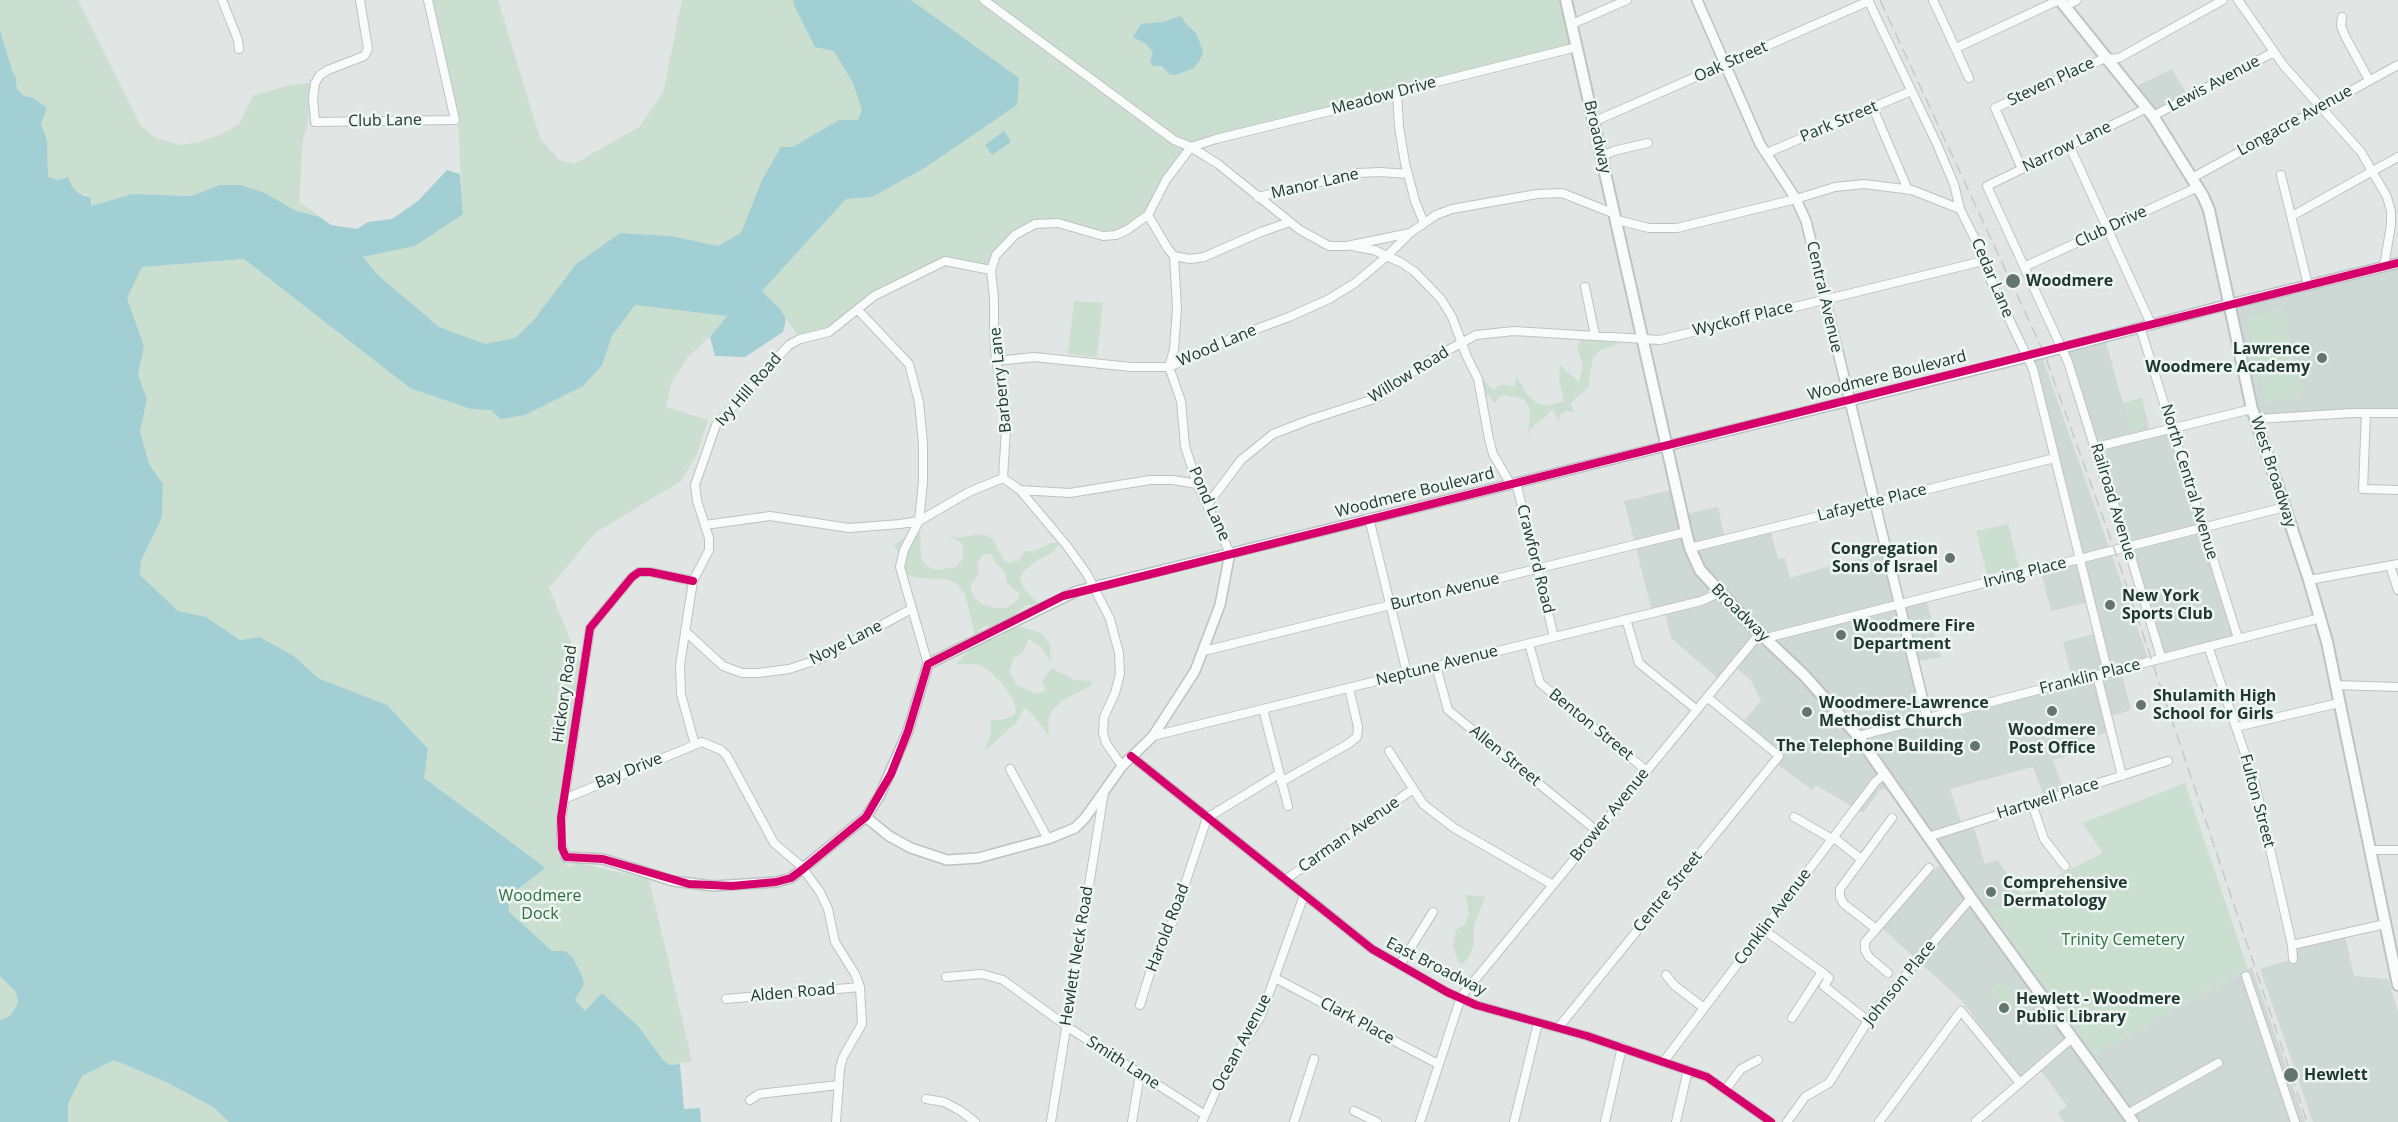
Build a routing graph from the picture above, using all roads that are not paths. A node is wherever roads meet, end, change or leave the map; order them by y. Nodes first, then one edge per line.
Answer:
1 (222, 0) edge
2 (360, 0) edge
3 (428, 0) edge
4 (984, 0) edge
5 (1566, 0) edge
6 (1627, 0) edge
7 (1697, 0) edge
8 (1933, 0) edge
9 (2078, 0) edge
10 (2223, 0) edge
11 (2238, 0) edge
12 (1869, 1) edge
13 (2061, 2) edge
14 (2342, 17) dead end
15 (1572, 24) junction
16 (1577, 46) junction
17 (1956, 48) junction
18 (239, 50) dead end
19 (2274, 52) junction
20 (2108, 60) junction
21 (1725, 64) junction
22 (2398, 65) edge
23 (1970, 78) dead end
24 (2369, 80) junction
25 (1911, 91) junction
26 (1397, 93) junction
27 (2321, 107) junction
28 (1873, 108) junction
29 (2150, 112) junction
30 (1593, 122) junction
31 (1648, 143) dead end
32 (1191, 147) junction
33 (2070, 147) junction
34 (1767, 153) junction
35 (1602, 156) junction
36 (2398, 157) edge
37 (2022, 169) junction
38 (2372, 171) junction
39 (1408, 174) junction
40 (2281, 175) dead end
41 (2195, 183) junction
42 (1987, 186) joint
43 (1908, 190) junction
44 (1258, 197) junction
45 (1796, 199) junction
46 (1960, 209) junction
47 (1148, 215) junction
48 (2292, 216) junction
49 (1616, 217) junction
50 (1290, 222) junction
51 (1424, 223) junction
52 (2108, 229) junction
53 (1410, 233) junction
54 (1347, 246) junction
55 (1388, 255) junction
56 (1174, 256) junction
57 (1983, 261) junction
58 (2398, 263) edge
59 (2384, 266) junction
60 (2024, 267) junction
61 (991, 270) junction
62 (2308, 285) junction
63 (1585, 287) dead end
64 (1824, 299) junction
65 (2230, 304) junction
66 (858, 309) junction
67 (2151, 324) junction
68 (2140, 327) junction
69 (1594, 335) junction
70 (1642, 339) junction
71 (1462, 342) junction
72 (2061, 348) junction
73 (2026, 356) junction
74 (996, 361) junction
75 (1169, 367) junction
76 (1848, 400) junction
77 (2398, 412) edge
78 (2366, 413) junction
79 (2255, 414) junction
80 (2173, 429) junction
81 (1666, 445) junction
82 (2096, 447) junction
83 (2055, 458) junction
84 (1003, 478) junction
85 (1513, 483) junction
86 (1197, 484) junction
87 (1020, 490) junction
88 (2398, 490) edge
89 (1874, 503) junction
90 (1208, 504) junction
91 (2285, 507) junction
92 (1369, 518) junction
93 (919, 521) junction
94 (705, 525) junction
95 (2202, 527) junction
96 (1686, 532) junction
97 (2128, 547) junction
98 (1690, 549) junction
99 (1230, 553) junction
100 (2080, 559) junction
101 (2394, 565) edge
102 (1538, 568) junction
103 (2309, 580) junction
104 (693, 581) junction
105 (1094, 587) junction
106 (2398, 590) edge
107 (1719, 593) junction
108 (1899, 604) junction
109 (1390, 605) junction
110 (911, 609) junction
111 (2320, 618) junction
112 (1626, 619) junction
113 (685, 631) junction
114 (1763, 635) junction
115 (1554, 637) junction
116 (2238, 638) junction
117 (1529, 644) junction
118 (2208, 646) junction
119 (1203, 651) junction
120 (2161, 657) junction
121 (928, 664) junction
122 (1436, 666) junction
123 (1407, 673) junction
124 (2108, 673) junction
125 (2097, 675) junction
126 (2335, 685) junction
127 (2398, 687) edge
128 (1349, 688) junction
129 (1707, 697) junction
130 (2339, 704) junction
131 (1263, 709) junction
132 (1696, 710) junction
133 (1928, 717) junction
134 (2236, 727) junction
135 (1153, 736) junction
136 (1858, 736) junction
137 (695, 745) junction
138 (1389, 751) dead end
139 (1131, 756) junction
140 (2168, 761) dead end
141 (1122, 766) junction
142 (1010, 769) dead end
143 (1647, 771) junction
144 (1884, 775) junction
145 (2122, 776) junction
146 (1280, 778) junction
147 (1413, 789) junction
148 (1104, 791) junction
149 (564, 799) junction
150 (2032, 804) junction
151 (1287, 806) dead end
152 (866, 817) junction
153 (1794, 817) dead end
154 (1207, 818) junction
155 (1892, 818) dead end
156 (1597, 831) junction
157 (1834, 836) junction
158 (1928, 837) junction
159 (1048, 839) junction
160 (2370, 850) junction
161 (2398, 850) edge
162 (566, 857) joint
163 (1862, 857) junction
164 (2065, 866) dead end
165 (1929, 868) dead end
166 (803, 869) junction
167 (1285, 880) junction
168 (1553, 885) junction
169 (1304, 895) junction
170 (1971, 898) junction
171 (1434, 912) dead end
172 (2385, 924) junction
173 (1875, 928) junction
174 (1764, 930) junction
175 (2292, 945) junction
176 (2394, 945) edge
177 (2294, 959) dead end
178 (1400, 965) junction
179 (1822, 972) junction
180 (1888, 973) dead end
181 (1665, 975) dead end
182 (2246, 976) dead end
183 (946, 977) dead end
184 (1275, 978) junction
185 (2398, 985) edge
186 (860, 987) junction
187 (1461, 997) junction
188 (726, 999) dead end
189 (1140, 1005) dead end
190 (1704, 1008) junction
191 (1792, 1018) dead end
192 (1868, 1021) junction
193 (1538, 1023) junction
194 (1066, 1026) junction
195 (1558, 1028) junction
196 (2072, 1038) junction
197 (1622, 1047) junction
198 (1314, 1059) dead end
199 (1758, 1060) dead end
200 (1664, 1061) junction
201 (2218, 1063) dead end
202 (1438, 1064) junction
203 (1688, 1070) junction
204 (1140, 1074) junction
205 (2019, 1082) junction
206 (838, 1085) junction
207 (1726, 1089) junction
208 (926, 1099) dead end
209 (750, 1100) dead end
210 (1354, 1112) dead end
211 (1203, 1118) edge
212 (2130, 1118) edge
213 (1760, 1119) edge
214 (1976, 1121) edge
215 (836, 1122) edge
216 (975, 1122) edge
217 (1051, 1122) edge
218 (1132, 1122) edge
219 (1294, 1122) edge
220 (1377, 1122) edge
221 (1420, 1122) edge
222 (1514, 1122) edge
223 (1605, 1122) edge
224 (1676, 1122) edge
225 (1771, 1122) edge
226 (1787, 1122) edge
227 (1879, 1122) edge
228 (2295, 1122) edge

1 - 18 street
2 - 3 street, Club Lane
4 - 32 street, Crawford Road
5 - 15 main road, Broadway
6 - 15 street
7 - 21 street, Central Avenue
8 - 17 street
9 - 13 street
10 - 20 street, Steven Place
11 - 19 street
12 - 21 street, Oak Street
12 - 25 street, Cedar Lane
13 - 17 street
13 - 20 main road, West Broadway
14 - 24 street
15 - 16 main road, Broadway
16 - 26 street, Meadow Drive
16 - 30 main road, Broadway
17 - 23 street
19 - 27 street
19 - 29 street, Lewis Avenue
20 - 29 main road, West Broadway
20 - 37 street, Steven Place
21 - 30 street, Oak Street
21 - 34 street, Central Avenue
22 - 24 street, Longacre Avenue
24 - 27 street, Longacre Avenue
25 - 28 street, Park Street
25 - 46 street, Cedar Lane
26 - 32 street, Meadow Drive
26 - 39 street
27 - 38 street
27 - 41 street, Longacre Avenue
28 - 34 street, Park Street
28 - 43 street
29 - 33 street, Narrow Lane
29 - 41 main road, West Broadway
30 - 35 main road, Broadway
31 - 35 street
32 - 44 street, Crawford Road
32 - 47 street
33 - 37 street, Narrow Lane
33 - 52 street
34 - 45 street, Central Avenue
35 - 49 main road, Broadway
36 - 38 street
37 - 42 street, Narrow Lane
38 - 48 street
38 - 59 street
39 - 44 street, Manor Lane
39 - 51 street
40 - 48 street
41 - 52 street, Club Drive
41 - 65 main road, West Broadway
42 - 60 street, Railroad Avenue
43 - 45 street
43 - 46 street
44 - 50 street, Crawford Road
45 - 49 street
45 - 64 street, Central Avenue
46 - 57 street, Cedar Lane
47 - 56 street
47 - 61 street
48 - 62 street
49 - 51 street
49 - 70 main road, Broadway
50 - 54 street, Crawford Road
50 - 56 street
51 - 53 street
52 - 60 street, Club Drive
52 - 67 street
53 - 54 street
53 - 55 street, Wood Lane
54 - 55 street, Crawford Road
55 - 71 street, Crawford Road
55 - 75 street, Wood Lane
56 - 75 street
57 - 64 street, Wyckoff Place
57 - 73 street, Cedar Lane
58 - 59 street, Woodmere Boulevard
59 - 62 street, Woodmere Boulevard
60 - 72 street, Railroad Avenue
61 - 66 street, Ivy Hill Road
61 - 74 street, Barberry Lane
62 - 65 street, Woodmere Boulevard
63 - 69 street
64 - 70 street, Wyckoff Place
64 - 76 street, Central Avenue
65 - 67 street, Woodmere Boulevard
65 - 79 main road, West Broadway
66 - 93 street
66 - 94 street, Ivy Hill Road
67 - 68 street, Woodmere Boulevard
68 - 72 street, Woodmere Boulevard
68 - 80 street, North Central Avenue
69 - 70 street, Willow Road
69 - 71 street, Willow Road
70 - 81 main road, Broadway
71 - 85 street, Crawford Road
71 - 90 street, Willow Road
72 - 73 street, Woodmere Boulevard
72 - 82 street, Railroad Avenue
73 - 76 street, Woodmere Boulevard
73 - 83 street, Cedar Lane
74 - 75 street, Wood Lane
74 - 84 street, Barberry Lane
75 - 86 street, Pond Lane
76 - 81 street, Woodmere Boulevard
76 - 89 street, Central Avenue
77 - 78 street
78 - 79 street
78 - 88 street
79 - 80 street
79 - 91 main road, West Broadway
80 - 82 street
80 - 95 street, North Central Avenue
81 - 85 street, Woodmere Boulevard
81 - 96 main road, Broadway
82 - 97 street, Railroad Avenue
83 - 89 street, Lafayette Place
83 - 100 street, Cedar Lane
84 - 87 street
84 - 93 street
85 - 92 street, Woodmere Boulevard
85 - 102 street, Crawford Road
86 - 87 street
86 - 90 street, Pond Lane
87 - 105 street
89 - 98 street, Lafayette Place
89 - 108 street, Central Avenue
90 - 99 street, Pond Lane
91 - 95 street, Irving Place
91 - 103 main road, West Broadway
92 - 99 street, Woodmere Boulevard
92 - 109 street
93 - 94 street
93 - 110 street
94 - 104 street, Ivy Hill Road
95 - 97 street, Irving Place
95 - 116 street, North Central Avenue
96 - 98 main road, Broadway
96 - 102 street, Burton Avenue
97 - 100 street, Irving Place
97 - 120 street, Railroad Avenue
98 - 107 main road, Broadway
99 - 105 street, Woodmere Boulevard
99 - 119 street
100 - 108 street, Irving Place
100 - 124 street, Cedar Lane
101 - 103 street
101 - 106 street
102 - 109 street, Burton Avenue
102 - 115 street, Crawford Road
103 - 111 main road, West Broadway
104 - 113 street, Ivy Hill Road
104 - 149 street, Hickory Road
105 - 121 street, Woodmere Boulevard
105 - 141 street
107 - 112 street, Neptune Avenue
107 - 114 main road, Broadway
108 - 114 street, Irving Place
108 - 133 street, Central Avenue
109 - 119 street, Burton Avenue
109 - 123 street
110 - 113 street, Noye Lane
110 - 121 street
111 - 116 street, Franklin Place
111 - 126 main road, West Broadway
112 - 115 street, Neptune Avenue
112 - 132 street
113 - 137 street, Ivy Hill Road
114 - 129 street, Brower Avenue
114 - 136 main road, Broadway
115 - 117 street, Neptune Avenue
116 - 118 street, Franklin Place
117 - 122 street, Neptune Avenue
117 - 143 street, Benton Street
118 - 120 street, Franklin Place
118 - 134 street, Fulton Street
119 - 135 street
120 - 124 street, Franklin Place
121 - 152 street
122 - 123 street, Neptune Avenue
122 - 156 street, Allen Street
123 - 128 street, Neptune Avenue
124 - 125 street, Franklin Place
125 - 133 street, Franklin Place
125 - 145 street
126 - 127 street
126 - 130 main road, West Broadway
128 - 131 street, Neptune Avenue
128 - 146 street
129 - 132 street, Brower Avenue
129 - 195 street, Centre Street
130 - 134 street
130 - 160 main road, West Broadway
131 - 135 street, Neptune Avenue
131 - 146 street
132 - 143 street, Brower Avenue
133 - 136 street, Franklin Place
134 - 175 street, Fulton Street
135 - 139 street
136 - 144 main road, Broadway
137 - 149 street, Bay Drive
137 - 166 street
138 - 147 street
139 - 141 street
139 - 154 street, East Broadway
140 - 145 street, Hartwell Place
141 - 148 street
142 - 159 street
143 - 156 street, Brower Avenue
144 - 157 street, Conklin Avenue
144 - 158 main road, Broadway
145 - 150 street, Hartwell Place
146 - 151 street
146 - 154 street
147 - 167 street, Carman Avenue
147 - 168 street
148 - 159 street
148 - 194 street, Hewlett Neck Road
149 - 162 street, Hickory Road
150 - 158 street, Hartwell Place
150 - 164 street
152 - 159 street
152 - 166 street
153 - 157 street
154 - 167 street, East Broadway
154 - 189 street, Harold Road
155 - 163 street
156 - 168 street, Brower Avenue
157 - 163 street
157 - 174 street, Conklin Avenue
158 - 170 main road, Broadway
160 - 161 street
160 - 172 main road, West Broadway
162 - 166 street
163 - 173 street
165 - 173 street
166 - 186 street
167 - 169 street, East Broadway
168 - 187 street, Brower Avenue
169 - 178 street, East Broadway
169 - 184 street, Ocean Avenue
170 - 192 street, Johnson Place
170 - 196 main road, Broadway
171 - 178 street
172 - 175 street
172 - 176 main road, West Broadway
173 - 180 street
174 - 179 street
174 - 190 street, Conklin Avenue
175 - 177 street, Fulton Street
176 - 185 main road, West Broadway
178 - 187 street, East Broadway
179 - 191 street
179 - 192 street
181 - 190 street
182 - 228 street
183 - 194 street, Smith Lane
184 - 202 street, Clark Place
184 - 211 street, Ocean Avenue
186 - 188 street, Alden Road
186 - 206 street
187 - 193 street, East Broadway
187 - 202 street
190 - 200 street, Conklin Avenue
192 - 226 street, Johnson Place
193 - 195 street, East Broadway
193 - 222 street
194 - 204 street, Smith Lane
194 - 217 street, Hewlett Neck Road
195 - 197 street, East Broadway
196 - 205 street
196 - 212 main road, Broadway
197 - 200 street, East Broadway
197 - 223 street
198 - 219 street
199 - 207 street
200 - 203 street, East Broadway
201 - 212 street
202 - 221 street
203 - 207 street, East Broadway
203 - 224 street
204 - 211 street, Smith Lane
204 - 218 street
205 - 214 street
205 - 227 street
206 - 209 street
206 - 215 street
207 - 213 street, East Broadway
208 - 216 street
210 - 220 street
213 - 225 street, East Broadway

